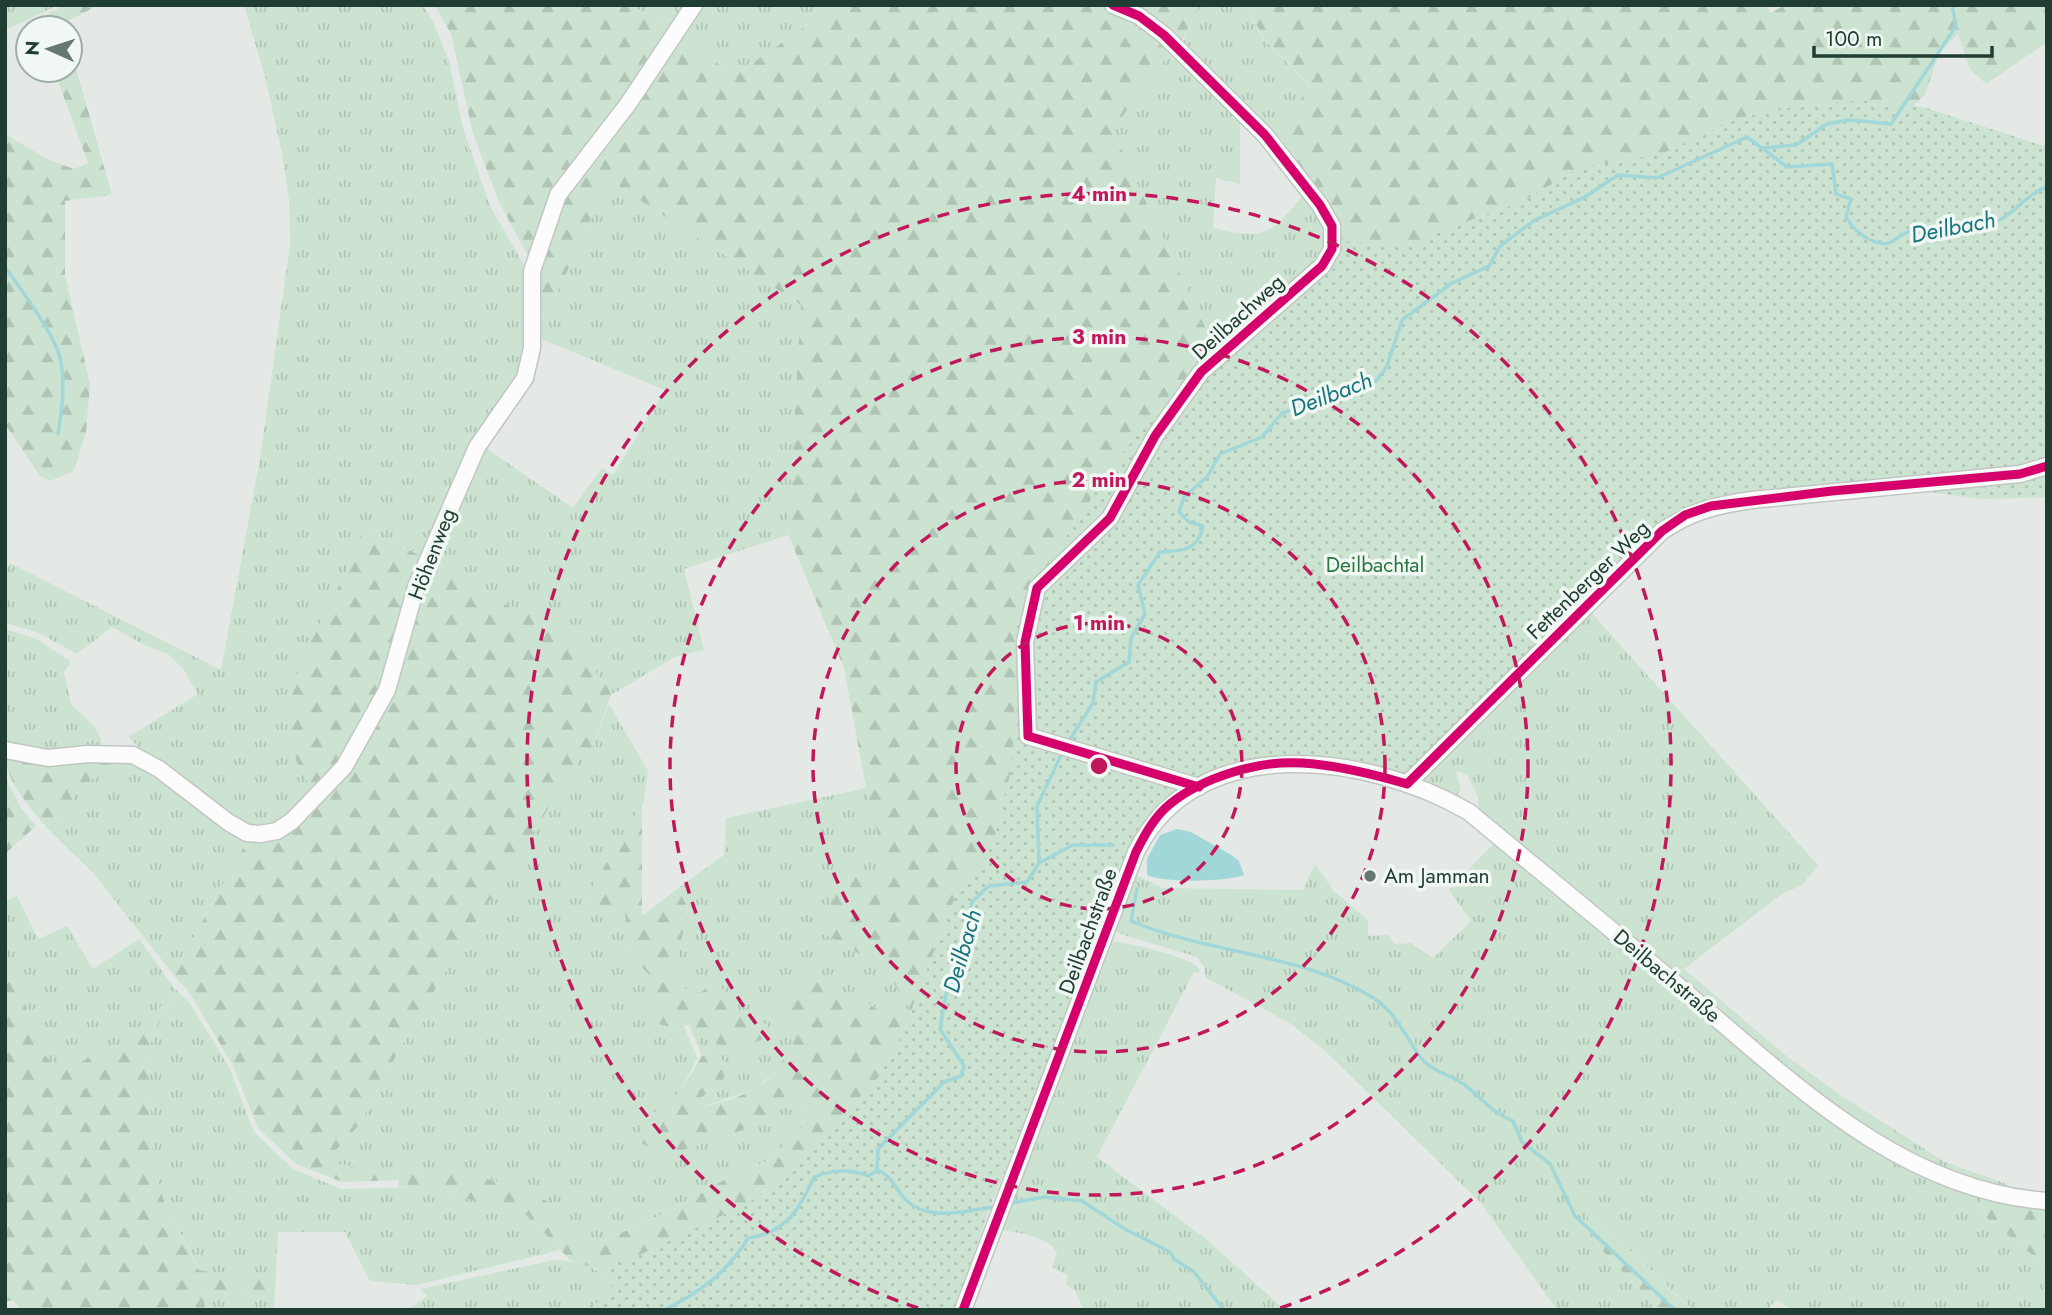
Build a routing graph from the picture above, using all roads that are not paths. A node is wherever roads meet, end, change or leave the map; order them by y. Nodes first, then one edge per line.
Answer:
1 (694, 5) edge
2 (1113, 5) edge
3 (2047, 466) edge
4 (5, 750) edge
5 (1407, 784) junction
6 (1199, 787) junction
7 (2047, 1201) edge
8 (963, 1310) edge

1 - 4 street, Höhenweg
2 - 6 street, Deilbachweg
3 - 5 street, Fettenberger Weg
5 - 6 street, Deilbachstraße
5 - 7 street, Deilbachstraße
6 - 8 street, Deilbachstraße

